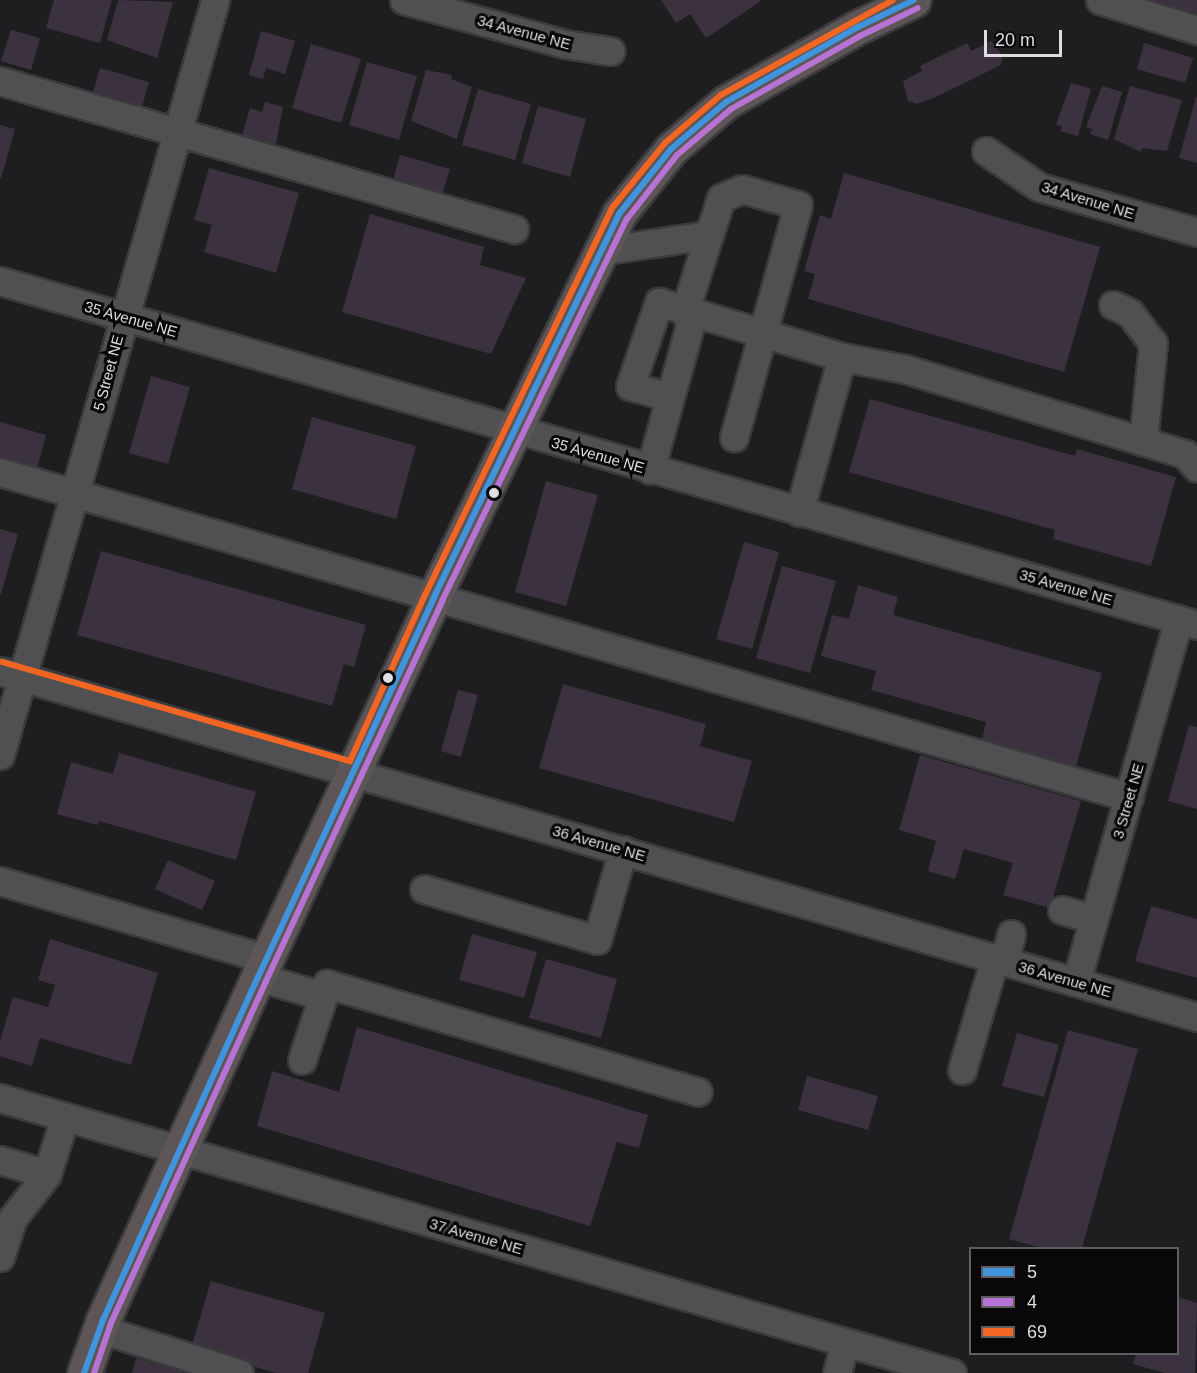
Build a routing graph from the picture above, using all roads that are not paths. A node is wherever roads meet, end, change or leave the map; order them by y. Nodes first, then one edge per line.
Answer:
1 (215, 0) edge
2 (404, 0) edge
3 (914, 0) edge
4 (1100, 0) edge
5 (1197, 30) edge
6 (610, 51) dead end
7 (0, 81) edge
8 (178, 132) junction
9 (986, 151) dead end
10 (514, 229) dead end
11 (1197, 232) edge
12 (709, 235) junction
13 (599, 251) junction
14 (0, 281) edge
15 (1113, 305) dead end
16 (685, 310) junction
17 (123, 317) junction
18 (762, 333) junction
19 (842, 357) junction
20 (669, 397) junction
21 (513, 430) junction
22 (734, 437) dead end
23 (1143, 441) junction
24 (1197, 468) edge
25 (650, 470) junction
26 (0, 472) edge
27 (75, 494) junction
28 (799, 512) junction
29 (434, 597) junction
30 (1188, 622) edge
31 (12, 674) edge
32 (0, 755) edge
33 (355, 772) junction
34 (1129, 797) junction
35 (623, 850) junction
36 (0, 881) edge
37 (424, 889) dead end
38 (1062, 910) dead end
39 (1094, 919) junction
40 (1011, 934) dead end
41 (999, 959) junction
42 (262, 968) junction
43 (1076, 982) junction
44 (322, 996) junction
45 (1197, 1017) edge
46 (302, 1060) dead end
47 (962, 1070) dead end
48 (698, 1092) dead end
49 (0, 1098) edge
50 (65, 1117) junction
51 (180, 1150) junction
52 (0, 1160) edge
53 (46, 1174) junction
54 (0, 1257) edge
55 (100, 1329) junction
56 (846, 1342) junction
57 (84, 1373) edge
58 (239, 1373) edge
59 (837, 1373) edge
60 (952, 1373) edge

1 - 8 street, 5 Street NE
2 - 6 street, 34 Avenue NE
3 - 13 main road
4 - 5 street
7 - 8 street
8 - 10 street
8 - 17 street, 5 Street NE
9 - 11 street, 34 Avenue NE
12 - 13 street
12 - 16 street
12 - 18 street
13 - 21 main road
14 - 17 street, 35 Avenue NE
15 - 23 street
16 - 18 street
16 - 20 street
16 - 20 street
17 - 21 street, 35 Avenue NE
17 - 27 street, 5 Street NE
18 - 19 street
18 - 22 street
19 - 23 street
19 - 28 street
20 - 25 street
21 - 25 street, 35 Avenue NE
21 - 29 main road
23 - 24 street
25 - 28 street, 35 Avenue NE
26 - 27 street
27 - 29 street
27 - 31 street, 5 Street NE
28 - 30 street, 35 Avenue NE
29 - 33 main road
29 - 34 street
30 - 34 street, 3 Street NE
31 - 32 street, 5 Street NE
31 - 33 street, 36 Avenue NE
33 - 35 street, 36 Avenue NE
33 - 42 main road
34 - 39 street, 3 Street NE
35 - 37 street
35 - 41 street, 36 Avenue NE
36 - 42 street
38 - 39 street
39 - 43 street, 3 Street NE
40 - 41 street
41 - 43 street, 36 Avenue NE
41 - 47 street
42 - 44 street
42 - 51 main road
43 - 45 street, 36 Avenue NE
44 - 46 street
44 - 48 street
49 - 50 street, 37 Avenue NE
50 - 51 street, 37 Avenue NE
50 - 53 street
51 - 55 main road
51 - 56 street, 37 Avenue NE
52 - 53 street
53 - 54 street
55 - 57 main road
55 - 58 street
56 - 59 street
56 - 60 street, 37 Avenue NE

